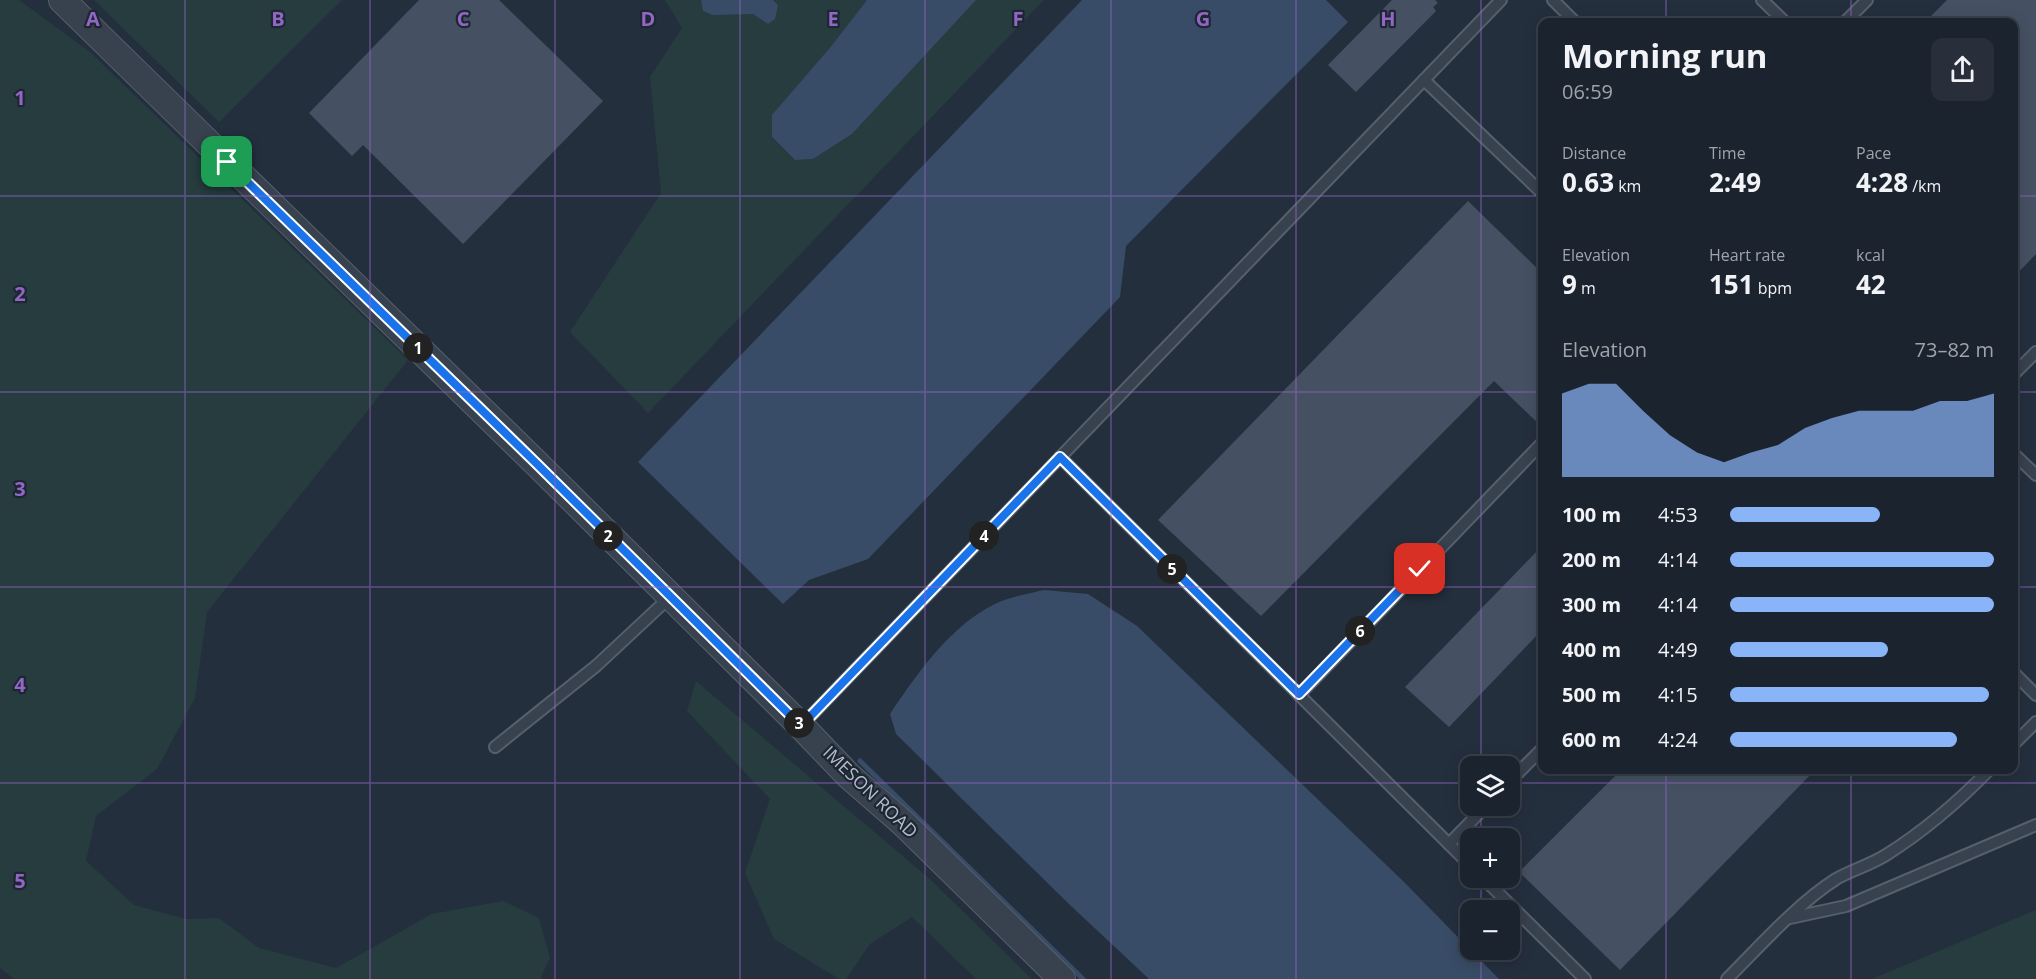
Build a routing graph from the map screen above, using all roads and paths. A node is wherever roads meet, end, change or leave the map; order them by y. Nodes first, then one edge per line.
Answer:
1 (62, 0) edge
2 (1501, 0) edge
3 (1553, 0) edge
4 (1762, 0) edge
5 (1867, 0) edge
6 (1571, 18) edge
7 (1781, 18) edge
8 (1849, 18) edge
9 (1424, 80) junction
10 (1538, 189) edge
11 (2036, 352) edge
12 (2018, 370) edge
13 (1538, 447) edge
14 (1060, 457) junction
15 (2018, 458) edge
16 (2036, 475) edge
17 (670, 597) junction
18 (2018, 677) edge
19 (1299, 694) junction
20 (2036, 695) edge
21 (2036, 722) edge
22 (801, 726) junction
23 (2018, 740) edge
24 (495, 747) dead end
25 (1538, 752) edge
26 (1520, 771) edge
27 (1985, 774) edge
28 (1476, 816) edge
29 (2036, 825) edge
30 (1449, 844) junction
31 (1460, 855) edge
32 (1493, 888) edge
33 (1786, 919) junction
34 (1062, 979) edge
35 (1585, 979) edge
36 (1728, 979) edge

1 - 17 street, IMESON ROAD
2 - 9 lane
3 - 6 lane
4 - 7 lane
5 - 8 lane
9 - 10 lane
9 - 14 lane
11 - 12 lane
13 - 19 lane
14 - 19 lane
14 - 22 lane
15 - 16 lane
17 - 22 street, IMESON ROAD
17 - 24 lane
18 - 20 lane
19 - 30 lane
21 - 23 lane
22 - 34 street, IMESON ROAD
25 - 26 lane
27 - 33 lane
28 - 30 lane
29 - 33 lane
30 - 31 lane
32 - 35 lane
33 - 36 lane

